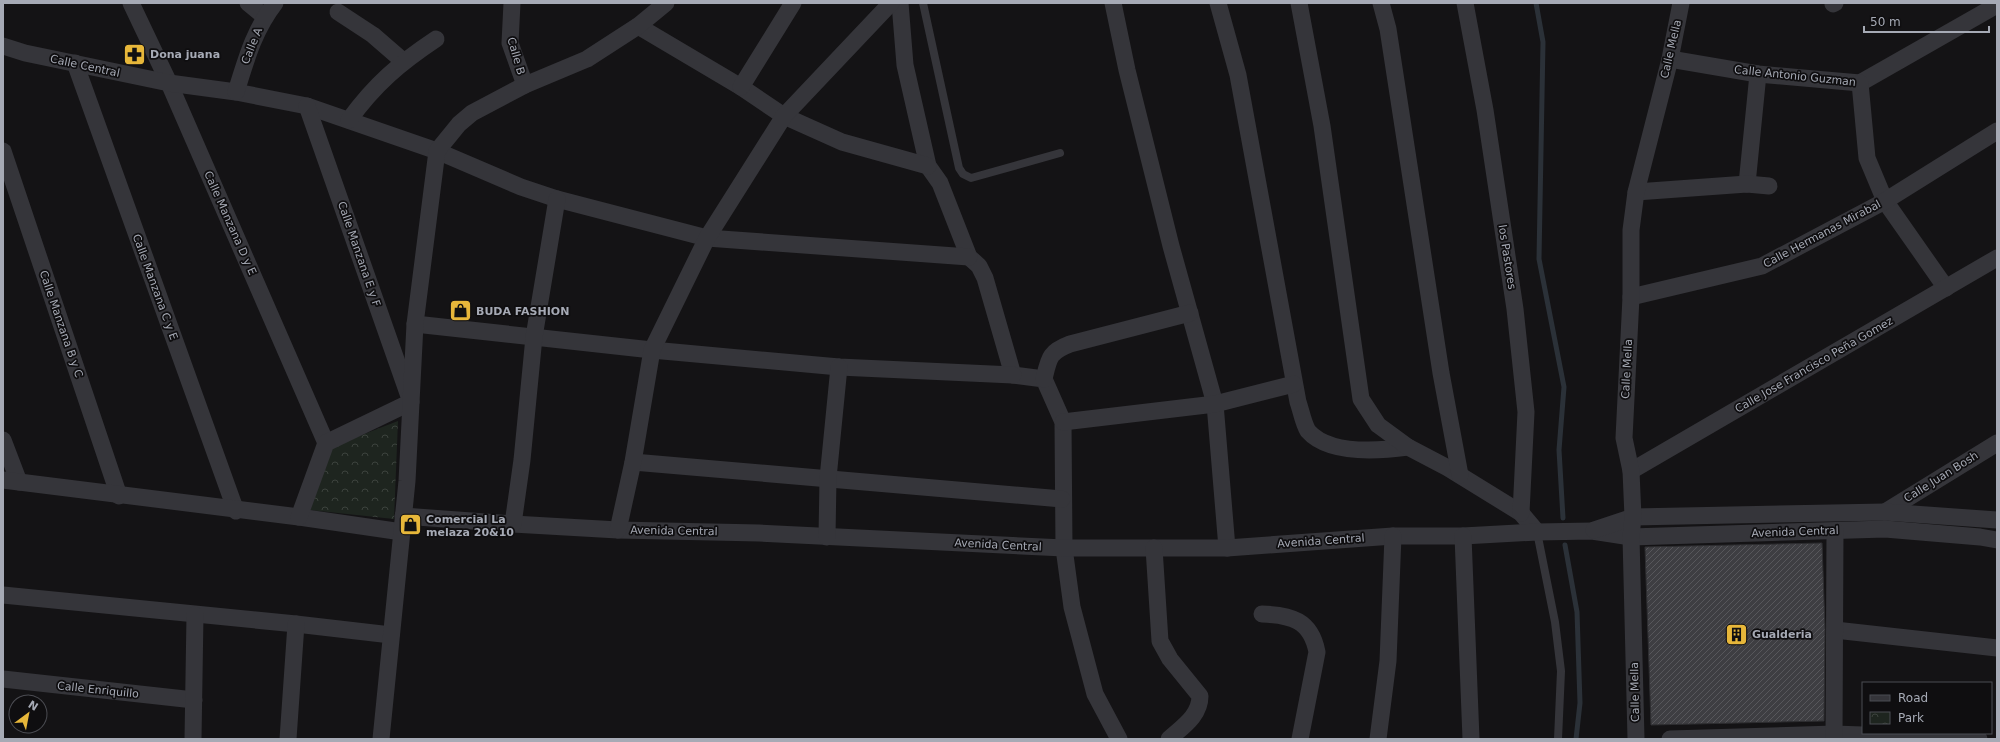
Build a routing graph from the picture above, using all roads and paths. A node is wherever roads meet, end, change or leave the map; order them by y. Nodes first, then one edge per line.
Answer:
1 (131, 3) edge
2 (248, 3) edge
3 (275, 3) edge
4 (512, 3) edge
5 (666, 3) edge
6 (793, 3) edge
7 (891, 3) edge
8 (900, 3) edge
9 (923, 3) edge
10 (1113, 3) edge
11 (1218, 3) edge
12 (1299, 3) edge
13 (1381, 3) edge
14 (1465, 3) edge
15 (1681, 3) edge
16 (1997, 5) edge
17 (338, 12) dead end
18 (265, 17) junction
19 (638, 26) junction
20 (436, 39) dead end
21 (3, 46) edge
22 (1670, 58) junction
23 (403, 61) junction
24 (75, 63) junction
25 (1758, 74) junction
26 (168, 83) junction
27 (1860, 83) junction
28 (524, 86) junction
29 (741, 88) junction
30 (236, 92) junction
31 (307, 106) junction
32 (784, 116) junction
33 (349, 120) junction
34 (1997, 131) edge
35 (3, 151) edge
36 (437, 151) junction
37 (1060, 153) dead end
38 (928, 166) junction
39 (1747, 184) junction
40 (1769, 186) dead end
41 (1636, 192) junction
42 (557, 199) junction
43 (1885, 201) junction
44 (707, 238) junction
45 (969, 257) junction
46 (1997, 258) edge
47 (1946, 288) junction
48 (1631, 297) junction
49 (1190, 313) junction
50 (415, 324) junction
51 (534, 336) junction
52 (652, 350) junction
53 (839, 367) junction
54 (1013, 375) junction
55 (1044, 379) junction
56 (1294, 384) junction
57 (411, 402) junction
58 (1215, 404) junction
59 (1063, 422) junction
60 (3, 440) edge
61 (326, 443) junction
62 (1997, 443) edge
63 (1408, 446) junction
64 (632, 462) junction
65 (1631, 471) junction
66 (1460, 475) junction
67 (828, 478) junction
68 (11, 481) edge
69 (120, 496) junction
70 (1062, 499) junction
71 (236, 511) junction
72 (1885, 512) junction
73 (1520, 514) junction
74 (404, 516) junction
75 (299, 517) junction
76 (1633, 517) junction
77 (1997, 520) edge
78 (513, 524) junction
79 (618, 530) junction
80 (1592, 531) junction
81 (1835, 531) junction
82 (402, 532) junction
83 (1537, 532) junction
84 (827, 536) junction
85 (1393, 536) junction
86 (1463, 536) junction
87 (1632, 537) junction
88 (1997, 540) edge
89 (1064, 548) junction
90 (1154, 548) junction
91 (1227, 548) junction
92 (3, 595) edge
93 (1262, 614) dead end
94 (195, 615) junction
95 (296, 624) junction
96 (1835, 630) junction
97 (391, 635) junction
98 (1997, 648) edge
99 (3, 679) edge
100 (194, 700) junction
101 (1834, 737) edge
102 (1743, 738) edge
103 (193, 739) edge
104 (288, 739) edge
105 (380, 739) edge
106 (1119, 739) edge
107 (1168, 739) edge
108 (1300, 739) edge
109 (1378, 739) edge
110 (1471, 739) edge
111 (1558, 739) edge
112 (1636, 739) edge
113 (1670, 739) edge
114 (1979, 739) edge

1 - 26 street, Calle Manzana D y E
2 - 18 street
3 - 18 street, Calle A
4 - 28 street, Calle B
5 - 19 street
6 - 29 street
7 - 32 street
8 - 38 street
9 - 37 lane
10 - 49 street
11 - 56 street
12 - 63 street
13 - 66 street
14 - 73 street, los Pastores
15 - 22 street, Calle Mella
16 - 27 street, Calle Antonio Guzman
17 - 23 street
18 - 30 street, Calle A
19 - 28 street
19 - 29 street
20 - 23 street
21 - 24 street, Calle Central
22 - 25 street, Calle Antonio Guzman
22 - 41 street, Calle Mella
23 - 33 street
24 - 26 street, Calle Central
24 - 71 street, Calle Manzana C y E
25 - 27 street, Calle Antonio Guzman
25 - 39 street
26 - 30 street, Calle Central
26 - 61 street, Calle Manzana D y E
27 - 43 street
28 - 36 street
29 - 32 street
30 - 31 street, Calle Central
31 - 33 street, Calle Central
31 - 57 street, Calle Manzana E y F
32 - 38 street
32 - 44 street
33 - 36 street, Calle Central
34 - 43 street, Calle Hermanas Mirabal
35 - 69 street, Calle Manzana B y C
36 - 42 street, Calle Central
36 - 50 street
38 - 45 street
39 - 40 street
39 - 41 street
41 - 48 street, Calle Mella
42 - 44 street, Calle Central
42 - 51 street
43 - 47 street
43 - 48 street, Calle Hermanas Mirabal
44 - 45 street, Calle Central
44 - 52 street
45 - 54 street
46 - 47 street, Calle Jose Francisco Peña Gomez
47 - 65 street, Calle Jose Francisco Peña Gomez
48 - 65 street, Calle Mella
49 - 55 street
49 - 58 street
50 - 51 street
50 - 57 street
51 - 52 street
51 - 78 street
52 - 53 street
52 - 64 street
53 - 54 street
53 - 67 street
54 - 55 street
55 - 59 street
56 - 58 street
56 - 63 street
57 - 61 street
57 - 74 street
58 - 59 street
58 - 91 street
59 - 70 street
60 - 68 street
61 - 75 street
62 - 72 street, Calle Juan Bosh
63 - 66 street
64 - 67 street
64 - 79 street
65 - 76 street, Calle Mella
66 - 73 street
67 - 70 street
67 - 84 street
68 - 69 street
69 - 71 street
70 - 89 street
71 - 75 street
72 - 76 street, Avenida Central
72 - 77 street, Avenida Central
73 - 83 street
74 - 78 street, Avenida Central
74 - 82 street
75 - 82 street
76 - 80 street, Avenida Central
76 - 87 street, Calle Mella
78 - 79 street, Avenida Central
79 - 84 street, Avenida Central
80 - 83 street, Avenida Central
80 - 87 street, Avenida Central
81 - 87 street, Avenida Central
81 - 88 street, Avenida Central
81 - 96 street
82 - 97 street
83 - 86 street, Avenida Central
83 - 111 lane
84 - 89 street, Avenida Central
85 - 86 street, Avenida Central
85 - 91 street, Avenida Central
85 - 109 street
86 - 110 street
87 - 112 street, Calle Mella
89 - 90 street, Avenida Central
89 - 106 street
90 - 91 street, Avenida Central
90 - 107 street
92 - 94 street
93 - 108 street
94 - 95 street
94 - 100 street
95 - 97 street
95 - 104 street
96 - 98 street
96 - 101 street
97 - 105 street
99 - 100 street, Calle Enriquillo
100 - 103 street
101 - 102 street
101 - 114 street
102 - 113 street

